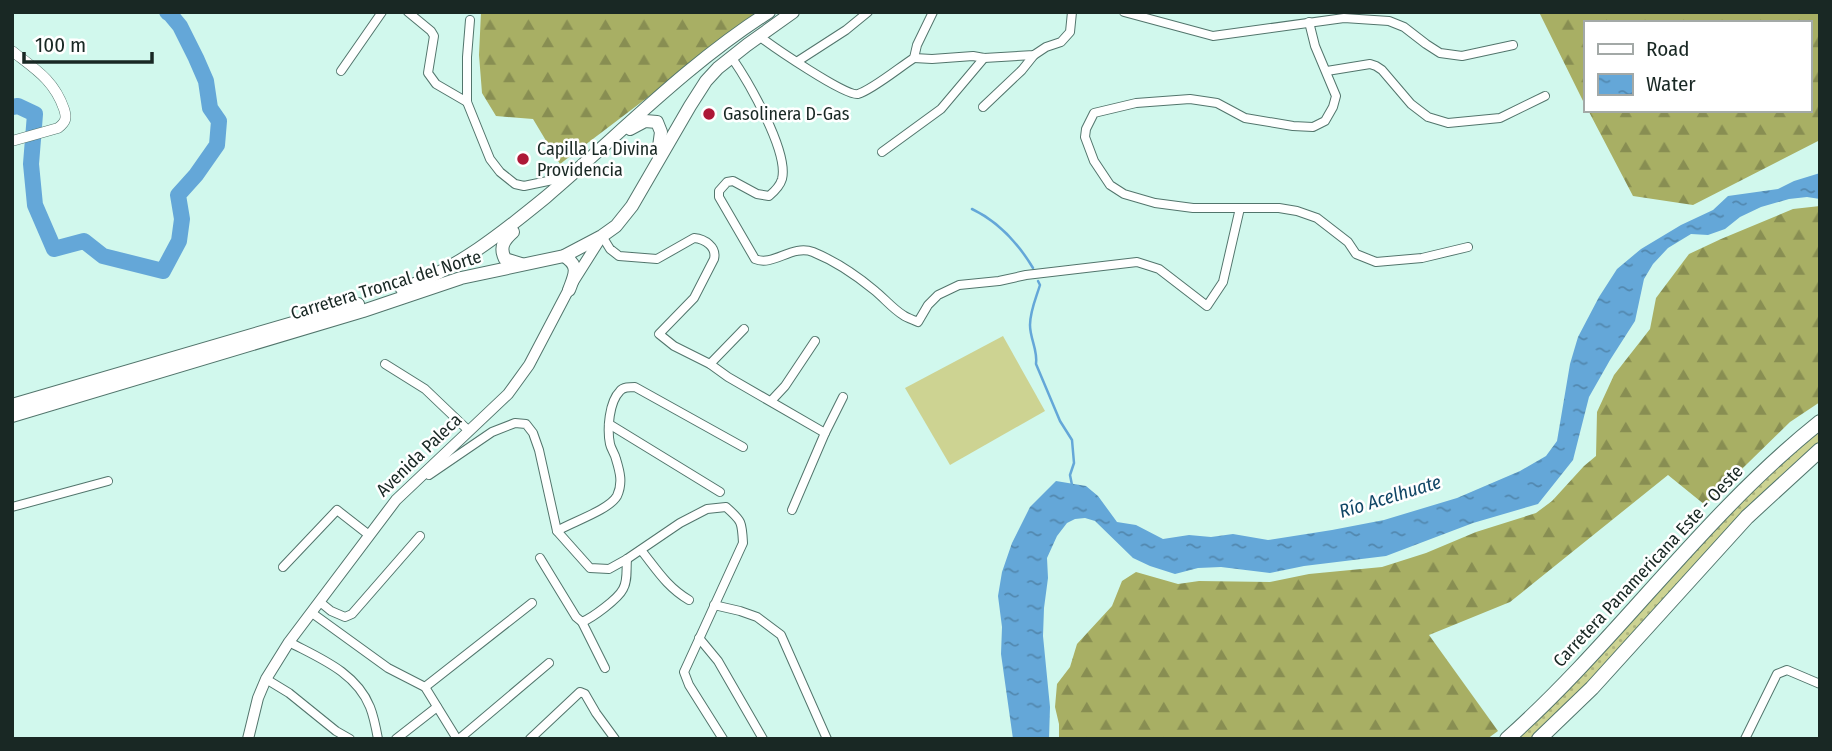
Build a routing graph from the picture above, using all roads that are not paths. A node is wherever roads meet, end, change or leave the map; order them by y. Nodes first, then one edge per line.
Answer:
1 (382, 12) edge
2 (408, 12) edge
3 (769, 12) edge
4 (793, 12) edge
5 (868, 12) edge
6 (1072, 12) edge
7 (1124, 12) edge
8 (931, 13) edge
9 (1316, 18) edge
10 (470, 20) dead end
11 (759, 36) junction
12 (1513, 45) dead end
13 (12, 51) edge
14 (1034, 55) junction
15 (732, 58) junction
16 (914, 58) junction
17 (984, 58) junction
18 (798, 61) junction
19 (341, 71) dead end
20 (1327, 71) junction
21 (1545, 96) dead end
22 (467, 102) junction
23 (983, 107) dead end
24 (16, 140) edge
25 (608, 143) junction
26 (882, 152) dead end
27 (592, 158) junction
28 (656, 165) junction
29 (570, 176) junction
30 (1240, 208) junction
31 (602, 236) junction
32 (1468, 247) dead end
33 (564, 256) junction
34 (524, 264) junction
35 (569, 290) junction
36 (744, 329) dead end
37 (815, 341) dead end
38 (386, 364) dead end
39 (710, 364) junction
40 (843, 397) dead end
41 (771, 401) junction
42 (12, 405) edge
43 (12, 416) edge
44 (1820, 422) edge
45 (609, 424) junction
46 (469, 431) junction
47 (825, 433) junction
48 (743, 447) dead end
49 (1820, 450) edge
50 (108, 481) dead end
51 (720, 492) dead end
52 (396, 500) junction
53 (12, 507) edge
54 (792, 510) dead end
55 (556, 531) junction
56 (369, 535) junction
57 (420, 536) dead end
58 (641, 550) junction
59 (540, 558) dead end
60 (627, 559) junction
61 (283, 567) dead end
62 (689, 600) dead end
63 (320, 601) junction
64 (532, 603) dead end
65 (714, 606) junction
66 (312, 613) junction
67 (582, 622) junction
68 (699, 638) junction
69 (289, 642) junction
70 (549, 663) dead end
71 (605, 668) dead end
72 (266, 679) junction
73 (1820, 684) edge
74 (425, 687) junction
75 (437, 707) junction
76 (248, 739) edge
77 (350, 739) edge
78 (378, 739) edge
79 (397, 739) edge
80 (458, 739) edge
81 (530, 739) edge
82 (615, 739) edge
83 (723, 739) edge
84 (763, 739) edge
85 (827, 739) edge
86 (1507, 739) edge
87 (1539, 739) edge
88 (1745, 739) edge

1 - 19 street
2 - 22 street
3 - 25 main road, Carretera Troncal del Norte
4 - 11 main road, Carretera Troncal del Norte
5 - 18 street
6 - 14 street
7 - 9 street
8 - 16 street
9 - 12 street
9 - 20 street
10 - 22 street
11 - 15 main road, Carretera Troncal del Norte
11 - 18 street
13 - 24 street
14 - 17 street
14 - 23 street
15 - 28 main road, Carretera Troncal del Norte
15 - 30 street
16 - 17 street
16 - 18 street
17 - 26 street
20 - 21 street
20 - 30 street
22 - 29 street
25 - 27 main road, Carretera Troncal del Norte
25 - 28 main road
27 - 29 main road, Carretera Troncal del Norte
27 - 34 main road
28 - 31 main road, Carretera Troncal del Norte
29 - 42 main road, Carretera Troncal del Norte
30 - 32 street
31 - 33 main road, Carretera Troncal del Norte
31 - 35 main road, Avenida Paleca
31 - 39 street
33 - 34 main road, Carretera Troncal del Norte
33 - 35 main road
34 - 43 main road, Carretera Troncal del Norte
35 - 46 main road, Avenida Paleca
36 - 39 street
37 - 41 street
38 - 46 street
39 - 41 street
40 - 47 street
41 - 47 street
44 - 86 highway, Carretera Panamericana Este - Oeste
45 - 48 street
45 - 51 street
45 - 55 street
46 - 52 main road, Avenida Paleca
47 - 54 street
49 - 87 highway
50 - 53 street
52 - 55 street
52 - 56 main road, Avenida Paleca
55 - 60 street
56 - 61 street
56 - 63 main road, Avenida Paleca
57 - 63 street
58 - 60 street
58 - 62 street
58 - 65 street
59 - 67 street
60 - 67 street
63 - 66 main road, Avenida Paleca
64 - 74 street
65 - 68 street
65 - 85 street
66 - 69 main road, Avenida Paleca
66 - 74 street
67 - 71 street
68 - 83 street
68 - 84 street
69 - 72 main road, Avenida Paleca
69 - 78 street
70 - 80 street
72 - 76 main road, Avenida Paleca
72 - 77 street
73 - 88 street
74 - 75 street
75 - 79 street
75 - 80 street
81 - 82 street

